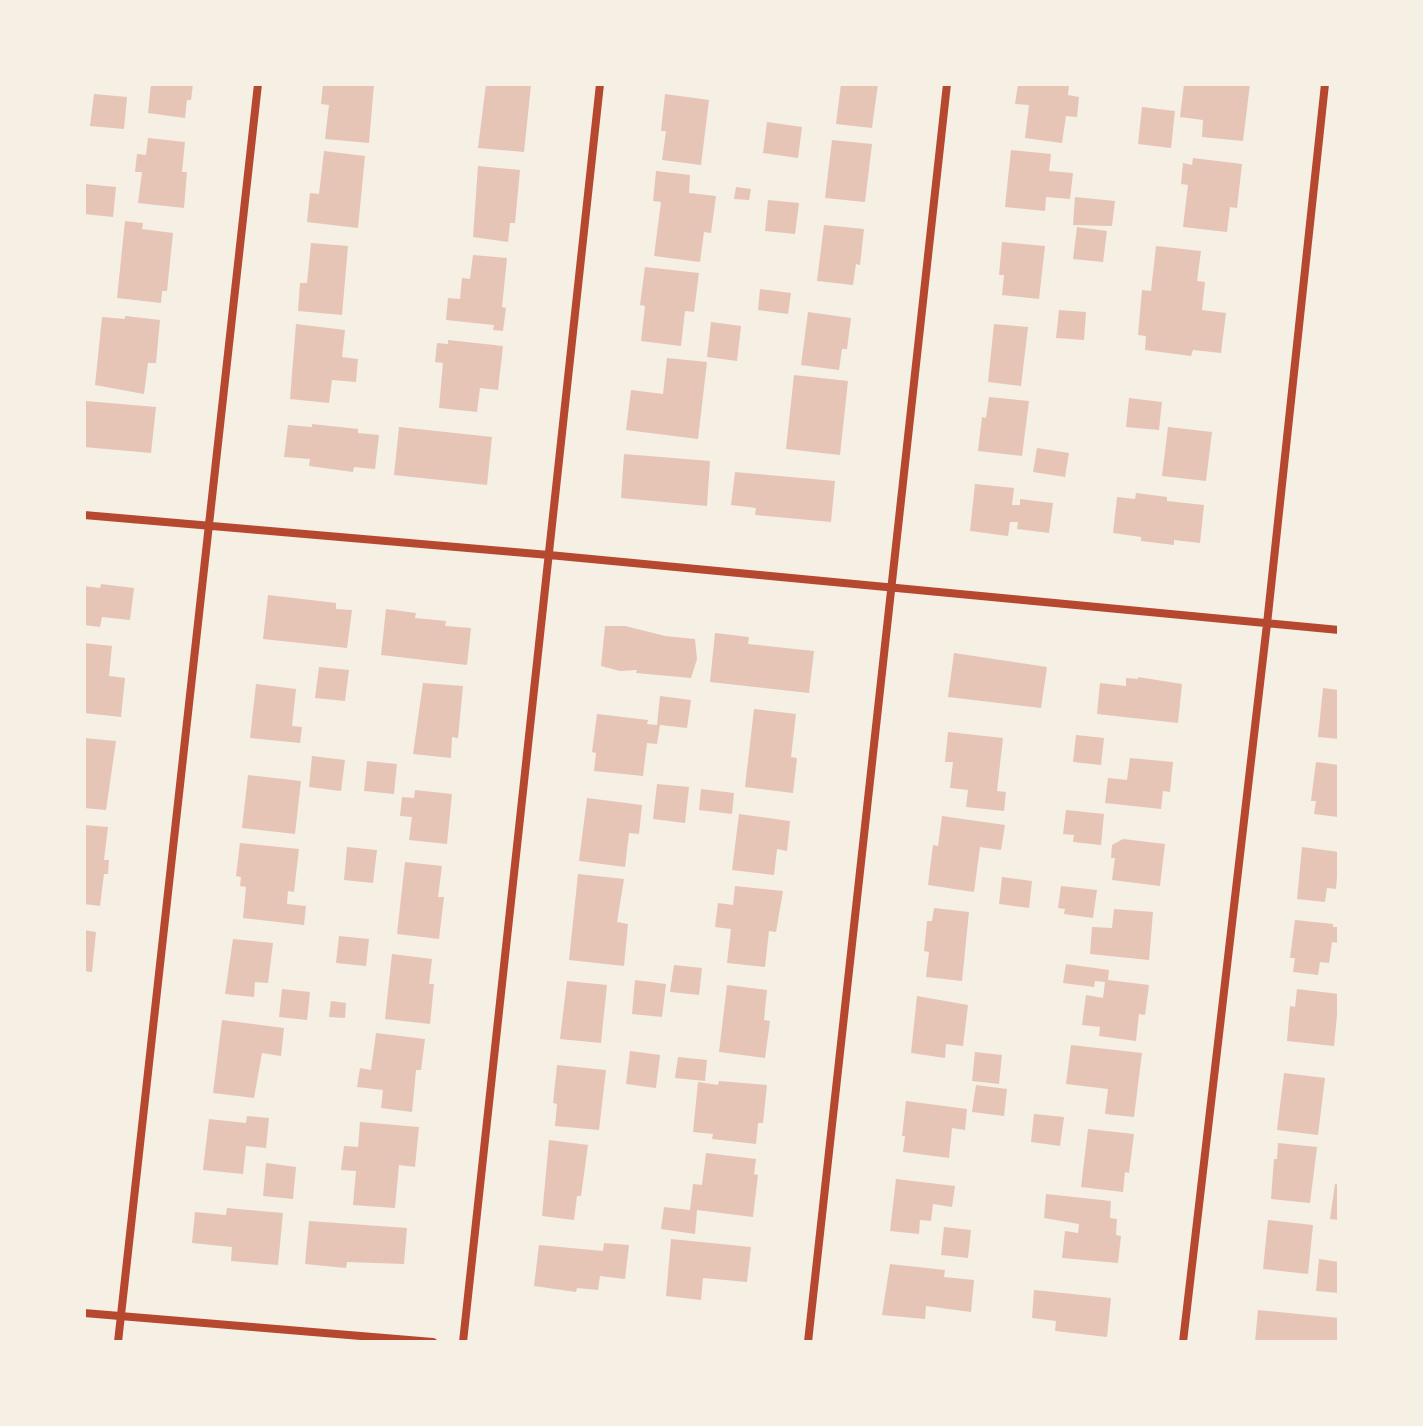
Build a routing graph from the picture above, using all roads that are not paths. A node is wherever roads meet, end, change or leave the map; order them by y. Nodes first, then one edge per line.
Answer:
1 (258, 84) edge
2 (600, 84) edge
3 (947, 84) edge
4 (1325, 84) edge
5 (84, 515) edge
6 (209, 525) junction
7 (549, 555) junction
8 (891, 589) junction
9 (1267, 624) junction
10 (1339, 630) edge
11 (84, 1313) edge
12 (121, 1316) junction
13 (118, 1342) edge
14 (433, 1342) edge
15 (463, 1342) edge
16 (808, 1342) edge
17 (1183, 1342) edge

1 - 6 street
2 - 7 street
3 - 8 street
4 - 9 street
5 - 6 street
6 - 7 street
6 - 12 street
7 - 8 street
7 - 15 street
8 - 9 street
8 - 16 street
9 - 10 street
9 - 17 street
11 - 12 street
12 - 13 street
12 - 14 street

